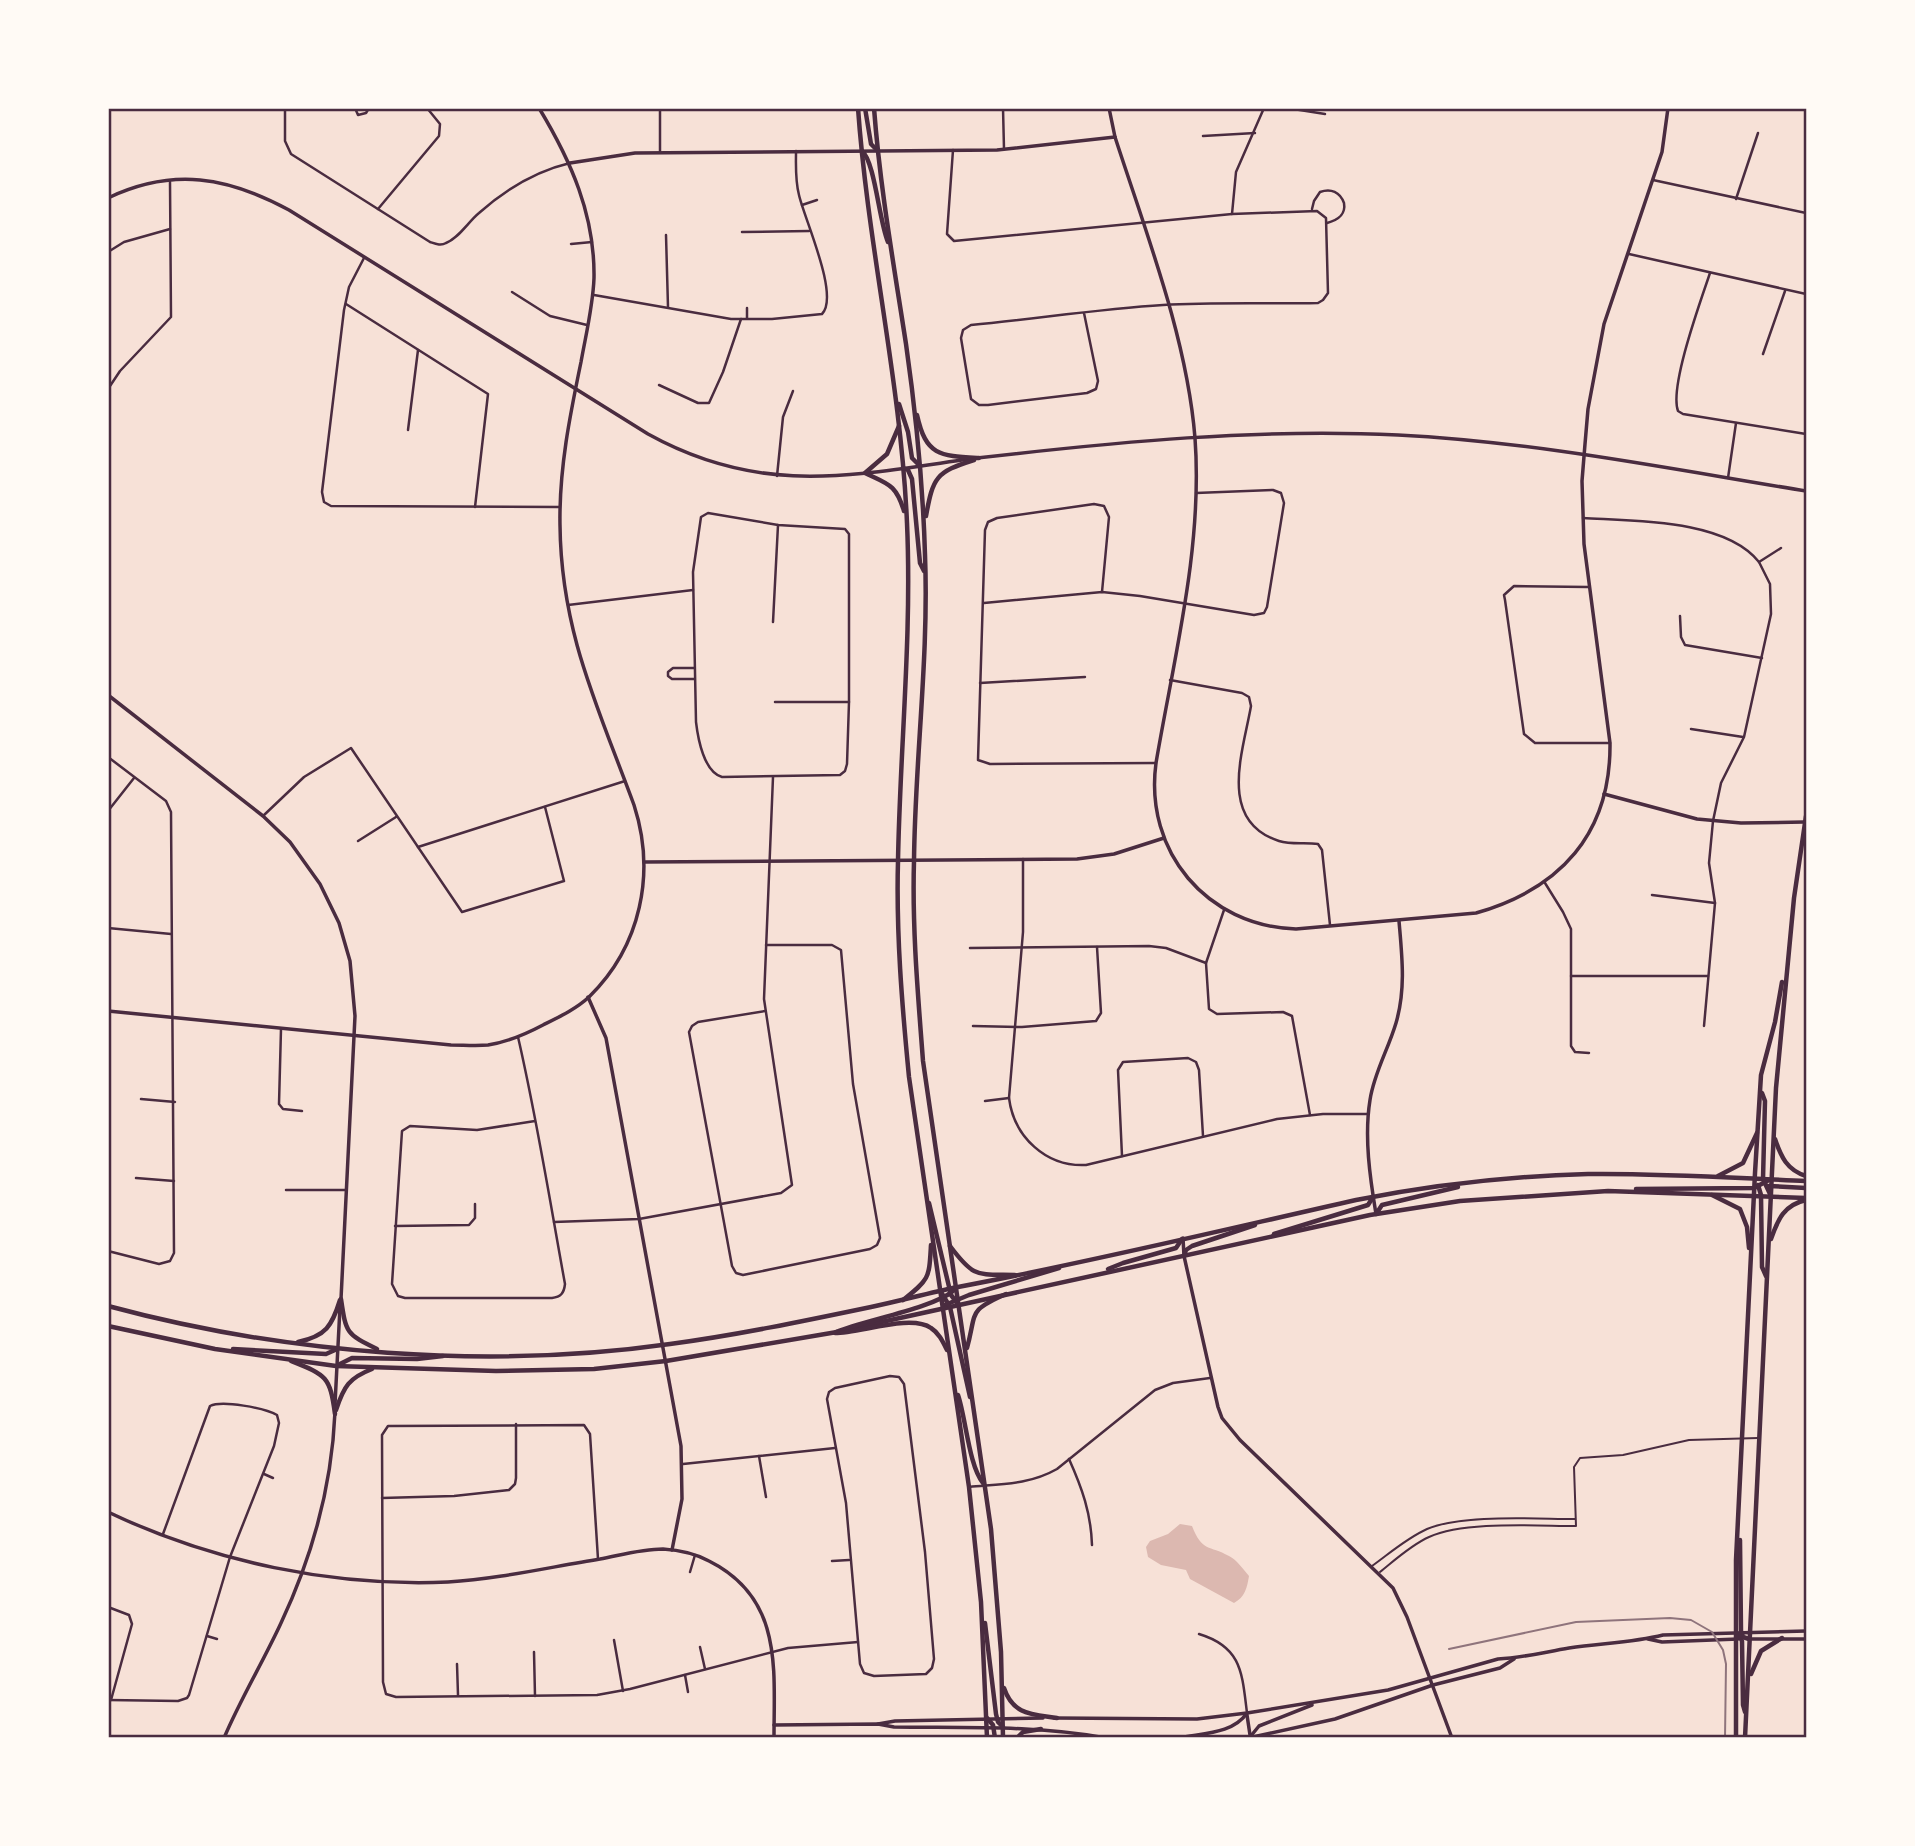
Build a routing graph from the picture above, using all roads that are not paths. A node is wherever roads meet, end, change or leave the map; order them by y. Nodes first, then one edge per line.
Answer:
1 (285, 108) edge
2 (355, 108) edge
3 (369, 108) edge
4 (427, 108) edge
5 (539, 108) edge
6 (660, 108) edge
7 (858, 108) edge
8 (865, 108) edge
9 (874, 108) edge
10 (1003, 108) edge
11 (1109, 108) edge
12 (1264, 108) edge
13 (1287, 108) edge
14 (1668, 108) edge
15 (1325, 114) dead end
16 (1255, 133) junction
17 (1758, 133) dead end
18 (1203, 136) dead end
19 (1115, 137) junction
20 (1004, 149) junction
21 (861, 150) junction
22 (953, 150) junction
23 (796, 151) junction
24 (878, 151) junction
25 (660, 152) junction
26 (570, 163) junction
27 (170, 180) junction
28 (1653, 180) junction
29 (108, 198) edge
30 (1736, 198) junction
31 (817, 200) dead end
32 (802, 205) junction
33 (379, 209) junction
34 (1312, 210) junction
35 (1807, 213) edge
36 (1232, 214) junction
37 (1143, 223) junction
38 (1327, 223) junction
39 (171, 229) junction
40 (811, 231) junction
41 (742, 232) dead end
42 (666, 235) dead end
43 (592, 242) junction
44 (571, 244) dead end
45 (891, 249) junction
46 (108, 252) edge
47 (1628, 254) junction
48 (364, 258) junction
49 (1710, 273) junction
50 (1786, 289) junction
51 (512, 292) dead end
52 (1807, 294) edge
53 (593, 295) junction
54 (345, 303) junction
55 (1168, 305) junction
56 (668, 307) junction
57 (747, 308) dead end
58 (1084, 313) junction
59 (741, 319) junction
60 (747, 319) junction
61 (588, 325) junction
62 (418, 349) junction
63 (1763, 354) dead end
64 (659, 385) dead end
65 (108, 389) edge
66 (575, 389) junction
67 (793, 391) dead end
68 (896, 393) junction
69 (912, 394) junction
70 (1737, 423) junction
71 (899, 424) junction
72 (408, 430) dead end
73 (1807, 434) edge
74 (1195, 437) junction
75 (1584, 454) junction
76 (979, 458) junction
77 (920, 466) junction
78 (903, 468) junction
79 (865, 472) junction
80 (777, 477) junction
81 (1728, 478) junction
82 (1807, 491) edge
83 (1196, 493) junction
84 (475, 507) junction
85 (559, 507) junction
86 (1583, 518) junction
87 (907, 522) junction
88 (924, 523) junction
89 (778, 525) junction
90 (1781, 548) dead end
91 (1759, 562) junction
92 (926, 575) junction
93 (1588, 587) junction
94 (693, 590) junction
95 (1102, 593) junction
96 (982, 603) junction
97 (1184, 603) junction
98 (567, 606) junction
99 (1680, 616) dead end
100 (773, 622) dead end
101 (1762, 657) junction
102 (694, 668) junction
103 (1085, 677) dead end
104 (694, 679) junction
105 (1170, 680) junction
106 (979, 683) junction
107 (108, 695) edge
108 (775, 702) dead end
109 (849, 702) junction
110 (1691, 729) dead end
111 (1744, 737) junction
112 (1610, 743) junction
113 (108, 757) edge
114 (1156, 763) junction
115 (135, 776) junction
116 (773, 778) junction
117 (625, 781) junction
118 (1604, 794) junction
119 (545, 807) junction
120 (108, 811) edge
121 (397, 816) junction
122 (1807, 816) edge
123 (263, 817) junction
124 (1713, 821) junction
125 (1806, 822) edge
126 (1164, 838) junction
127 (358, 841) dead end
128 (417, 848) junction
129 (1023, 859) junction
130 (898, 860) junction
131 (914, 860) junction
132 (643, 862) junction
133 (770, 862) junction
134 (1545, 883) junction
135 (1652, 895) dead end
136 (1715, 903) junction
137 (1224, 910) junction
138 (1399, 921) junction
139 (1330, 927) junction
140 (108, 928) edge
141 (171, 934) junction
142 (766, 946) junction
143 (1097, 947) junction
144 (970, 948) dead end
145 (1022, 948) junction
146 (1787, 960) junction
147 (1206, 963) junction
148 (1571, 976) junction
149 (1709, 976) junction
150 (588, 997) junction
151 (108, 1011) edge
152 (765, 1012) junction
153 (172, 1018) junction
154 (973, 1026) dead end
155 (1014, 1026) junction
156 (1704, 1026) dead end
157 (281, 1029) junction
158 (354, 1036) junction
159 (518, 1037) junction
160 (1589, 1054) dead end
161 (1760, 1089) junction
162 (1009, 1098) junction
163 (141, 1100) dead end
164 (985, 1101) dead end
165 (175, 1102) junction
166 (302, 1111) dead end
167 (1368, 1114) junction
168 (1310, 1115) junction
169 (535, 1121) junction
170 (1758, 1132) junction
171 (1774, 1135) junction
172 (1203, 1136) junction
173 (1122, 1157) junction
174 (1715, 1177) junction
175 (136, 1178) dead end
176 (1807, 1178) edge
177 (1754, 1179) junction
178 (1771, 1179) junction
179 (175, 1181) junction
180 (1468, 1183) junction
181 (1762, 1187) junction
182 (1807, 1188) edge
183 (286, 1190) dead end
184 (346, 1190) junction
185 (925, 1191) junction
186 (1608, 1191) junction
187 (1708, 1194) junction
188 (1753, 1195) junction
189 (1770, 1196) junction
190 (1373, 1197) junction
191 (1807, 1199) edge
192 (475, 1204) dead end
193 (720, 1204) junction
194 (1376, 1214) junction
195 (639, 1219) junction
196 (1267, 1221) junction
197 (554, 1222) junction
198 (395, 1226) junction
199 (931, 1233) junction
200 (1183, 1238) junction
201 (1267, 1238) junction
202 (950, 1245) junction
203 (1769, 1247) junction
204 (108, 1251) edge
205 (1184, 1256) junction
206 (1751, 1259) junction
207 (1067, 1264) junction
208 (1099, 1274) junction
209 (1015, 1275) junction
210 (1767, 1280) junction
211 (956, 1288) junction
212 (940, 1291) junction
213 (950, 1291) junction
214 (1006, 1294) junction
215 (341, 1299) junction
216 (903, 1300) junction
217 (951, 1301) junction
218 (108, 1306) edge
219 (943, 1308) junction
220 (108, 1326) edge
221 (834, 1333) junction
222 (293, 1343) junction
223 (662, 1345) junction
224 (215, 1349) junction
225 (338, 1349) junction
226 (381, 1351) junction
227 (966, 1352) junction
228 (950, 1353) junction
229 (458, 1355) junction
230 (284, 1358) junction
231 (666, 1361) junction
232 (336, 1366) junction
233 (382, 1367) junction
234 (1211, 1378) junction
235 (954, 1384) junction
236 (335, 1414) junction
237 (975, 1415) junction
238 (516, 1424) junction
239 (1742, 1438) junction
240 (1759, 1438) junction
241 (835, 1448) junction
242 (759, 1456) junction
243 (1069, 1459) junction
244 (683, 1464) junction
245 (264, 1474) junction
246 (273, 1478) dead end
247 (985, 1486) junction
248 (969, 1488) junction
249 (377, 1490) dead end
250 (382, 1490) junction
251 (766, 1497) dead end
252 (382, 1498) junction
253 (108, 1512) edge
254 (1576, 1518) junction
255 (162, 1536) junction
256 (1092, 1545) dead end
257 (672, 1550) junction
258 (695, 1555) junction
259 (230, 1557) junction
260 (598, 1559) junction
261 (850, 1559) junction
262 (832, 1562) dead end
263 (1372, 1566) junction
264 (303, 1572) junction
265 (690, 1572) dead end
266 (1379, 1573) junction
267 (383, 1581) junction
268 (981, 1602) junction
269 (108, 1607) edge
270 (1750, 1631) junction
271 (1738, 1632) junction
272 (1807, 1632) edge
273 (1199, 1634) dead end
274 (207, 1636) junction
275 (1782, 1638) junction
276 (217, 1639) dead end
277 (1646, 1639) junction
278 (1739, 1639) junction
279 (1749, 1639) junction
280 (1807, 1639) edge
281 (614, 1640) dead end
282 (858, 1642) junction
283 (700, 1647) dead end
284 (774, 1651) junction
285 (534, 1652) dead end
286 (1516, 1658) junction
287 (457, 1664) dead end
288 (705, 1669) junction
289 (685, 1674) junction
290 (1430, 1677) junction
291 (1002, 1681) junction
292 (1749, 1682) junction
293 (1433, 1685) junction
294 (623, 1691) junction
295 (688, 1692) dead end
296 (535, 1696) junction
297 (458, 1697) junction
298 (110, 1700) edge
299 (1320, 1702) junction
300 (1247, 1713) junction
301 (1746, 1714) junction
302 (996, 1717) junction
303 (987, 1718) junction
304 (1004, 1718) junction
305 (1056, 1718) junction
306 (878, 1724) junction
307 (774, 1725) junction
308 (987, 1728) junction
309 (994, 1728) junction
310 (1004, 1728) junction
311 (1041, 1729) junction
312 (1249, 1737) edge
313 (224, 1738) edge
314 (774, 1738) edge
315 (987, 1738) edge
316 (995, 1738) edge
317 (1003, 1738) edge
318 (1017, 1738) edge
319 (1106, 1738) edge
320 (1180, 1738) edge
321 (1452, 1738) edge
322 (1736, 1738) edge
323 (1745, 1738) edge

1 - 33 street
2 - 3 street
4 - 33 street
5 - 26 street
6 - 25 street
7 - 21 main road
8 - 24 main road
9 - 24 main road
10 - 20 street
11 - 19 street
12 - 16 street
13 - 15 street
14 - 28 street
16 - 18 street
16 - 36 street
17 - 30 street
19 - 20 street
19 - 37 street
20 - 22 street
21 - 23 street
21 - 24 street
21 - 45 main road
21 - 68 main road
22 - 24 street
22 - 37 street
23 - 25 street
23 - 32 street
24 - 45 main road
25 - 26 street
26 - 33 street
26 - 43 street
27 - 29 street
27 - 39 street
27 - 48 street
28 - 30 street
28 - 47 street
30 - 35 street
31 - 32 street
32 - 40 street
34 - 36 street
34 - 38 street
34 - 38 street
36 - 37 street
37 - 55 street
38 - 55 street
39 - 46 street
39 - 65 street
40 - 41 street
40 - 60 street
42 - 56 street
43 - 44 street
43 - 53 street
45 - 69 main road
47 - 49 street
47 - 75 street
48 - 54 street
48 - 66 street
49 - 50 street
49 - 70 street
50 - 52 street
50 - 63 street
51 - 61 street
53 - 56 street
53 - 61 street
54 - 62 street
54 - 84 street
55 - 58 street
55 - 74 street
56 - 59 street
57 - 60 street
58 - 58 street
59 - 60 street
59 - 64 street
61 - 66 street
62 - 72 street
62 - 84 street
66 - 80 street
66 - 85 street
67 - 80 street
68 - 71 main road
68 - 77 main road
69 - 76 main road
69 - 77 main road
70 - 73 street
70 - 81 street
71 - 78 main road
71 - 79 main road
74 - 75 street
74 - 76 street
74 - 83 street
75 - 81 street
75 - 86 street
76 - 77 street
76 - 88 main road
77 - 78 street
77 - 88 main road
78 - 79 street
78 - 87 main road
78 - 92 main road
79 - 80 street
79 - 87 main road
81 - 82 street
83 - 97 street
83 - 97 street
84 - 85 street
85 - 98 street
86 - 91 street
86 - 93 street
87 - 130 main road
88 - 92 main road
89 - 94 street
89 - 100 street
89 - 109 street
90 - 91 street
91 - 101 street
92 - 131 main road
93 - 112 street
93 - 112 street
94 - 98 street
94 - 102 street
95 - 96 street
95 - 96 street
95 - 97 street
96 - 106 street
97 - 105 street
98 - 117 street
99 - 101 street
101 - 111 street
102 - 104 street
102 - 104 street
103 - 106 street
104 - 116 street
105 - 114 street
105 - 139 street
106 - 114 street
107 - 123 street
108 - 109 street
109 - 116 street
110 - 111 street
111 - 124 street
112 - 118 street
113 - 115 street
114 - 126 street
115 - 120 street
115 - 141 street
116 - 133 street
117 - 119 street
117 - 132 street
118 - 124 street
118 - 134 street
119 - 128 street
119 - 128 street
121 - 123 street
121 - 127 street
121 - 128 street
122 - 125 main road
123 - 158 street
124 - 125 street
124 - 136 street
125 - 146 main road
126 - 129 street
126 - 137 street
129 - 131 street
129 - 145 street
130 - 131 street
130 - 133 street
130 - 185 main road
131 - 202 main road
132 - 133 street
132 - 150 street
133 - 142 street
134 - 138 street
134 - 148 street
135 - 136 street
136 - 149 street
137 - 139 street
137 - 147 street
138 - 139 street
138 - 167 street
140 - 141 street
141 - 153 street
142 - 152 street
142 - 193 street
143 - 145 street
143 - 147 street
143 - 155 street
144 - 145 street
145 - 155 street
146 - 161 main road
146 - 171 main road
147 - 168 street
148 - 149 street
148 - 160 street
149 - 156 street
150 - 159 street
150 - 195 street
151 - 153 street
152 - 193 street
152 - 193 street
153 - 157 street
153 - 165 street
154 - 155 street
155 - 162 street
157 - 158 street
157 - 166 street
158 - 159 street
158 - 184 street
159 - 169 street
161 - 170 main road
161 - 181 main road
162 - 164 street
162 - 173 street
163 - 165 street
165 - 179 street
167 - 168 street
167 - 190 street
168 - 172 street
169 - 197 street
169 - 198 street
170 - 174 main road
170 - 177 main road
171 - 176 main road
171 - 178 main road
172 - 173 street
172 - 173 street
174 - 177 main road
174 - 180 main road
175 - 179 street
176 - 178 main road
177 - 181 main road
177 - 181 main road
178 - 181 main road
179 - 204 street
180 - 190 main road
180 - 194 main road
181 - 182 main road
181 - 186 main road
181 - 188 main road
181 - 189 main road
181 - 189 main road
181 - 210 main road
183 - 184 street
184 - 215 street
185 - 199 main road
185 - 213 main road
186 - 187 main road
186 - 194 main road
187 - 188 main road
187 - 206 main road
188 - 206 main road
189 - 191 main road
189 - 203 main road
190 - 194 street
190 - 196 main road
190 - 201 main road
191 - 203 main road
192 - 198 street
193 - 195 street
194 - 201 main road
195 - 197 street
195 - 223 street
196 - 200 main road
196 - 205 main road
197 - 198 street
199 - 212 main road
199 - 216 main road
200 - 205 street
200 - 207 main road
200 - 208 main road
201 - 205 main road
202 - 209 main road
202 - 211 main road
203 - 210 main road
205 - 208 main road
205 - 234 street
206 - 239 main road
207 - 209 main road
207 - 217 main road
208 - 214 main road
209 - 211 main road
210 - 240 main road
211 - 213 main road
211 - 217 main road
212 - 213 main road
212 - 216 main road
212 - 217 main road
213 - 217 main road
214 - 217 main road
214 - 227 main road
215 - 222 main road
215 - 225 street
215 - 226 main road
216 - 223 main road
217 - 219 main road
217 - 219 main road
217 - 221 main road
217 - 227 main road
217 - 237 main road
218 - 222 main road
219 - 221 main road
219 - 228 main road
220 - 224 main road
221 - 228 main road
221 - 231 main road
222 - 225 main road
223 - 229 main road
223 - 231 street
224 - 225 main road
224 - 230 main road
225 - 226 main road
225 - 232 street
226 - 229 main road
227 - 237 main road
228 - 235 main road
229 - 232 main road
230 - 232 main road
230 - 236 main road
231 - 233 main road
231 - 244 street
232 - 233 main road
232 - 236 street
233 - 236 main road
234 - 243 street
234 - 263 street
235 - 247 main road
235 - 248 main road
236 - 264 street
237 - 247 main road
238 - 250 street
238 - 252 street
238 - 260 street
239 - 240 lane
239 - 254 lane
239 - 271 main road
240 - 270 main road
241 - 242 street
241 - 261 street
241 - 282 street
242 - 244 street
242 - 251 street
243 - 247 street
243 - 256 street
244 - 257 street
245 - 246 street
245 - 255 street
245 - 259 street
247 - 248 street
247 - 291 main road
248 - 268 main road
249 - 250 street
250 - 252 street
252 - 267 street
253 - 255 street
254 - 263 lane
254 - 266 lane
255 - 259 street
257 - 258 street
257 - 260 street
258 - 265 street
258 - 284 street
259 - 264 street
259 - 274 street
260 - 267 street
261 - 262 street
261 - 282 street
263 - 266 street
264 - 267 street
264 - 313 street
266 - 290 street
267 - 297 street
268 - 302 main road
268 - 303 main road
269 - 298 street
270 - 271 street
270 - 272 street
270 - 279 main road
271 - 277 street
271 - 278 main road
271 - 279 main road
273 - 300 street
274 - 276 street
274 - 298 street
275 - 279 street
275 - 280 street
275 - 292 main road
277 - 278 street
277 - 286 street
278 - 279 street
278 - 301 main road
278 - 322 main road
279 - 292 main road
281 - 294 street
282 - 284 street
283 - 288 street
284 - 288 street
284 - 307 street
285 - 296 street
286 - 290 street
286 - 293 street
287 - 297 street
288 - 289 street
289 - 294 street
289 - 295 street
290 - 293 street
290 - 299 street
291 - 304 main road
291 - 305 main road
292 - 301 main road
293 - 312 street
293 - 321 street
294 - 296 street
296 - 297 street
299 - 300 street
299 - 312 street
300 - 305 street
300 - 312 street
300 - 320 street
301 - 323 main road
302 - 303 street
302 - 304 street
302 - 310 main road
303 - 306 street
303 - 308 main road
303 - 309 main road
304 - 305 street
304 - 310 main road
306 - 307 street
306 - 308 street
307 - 314 street
308 - 309 street
308 - 315 main road
309 - 310 street
309 - 316 main road
310 - 311 street
310 - 317 main road
311 - 318 main road
311 - 319 street

